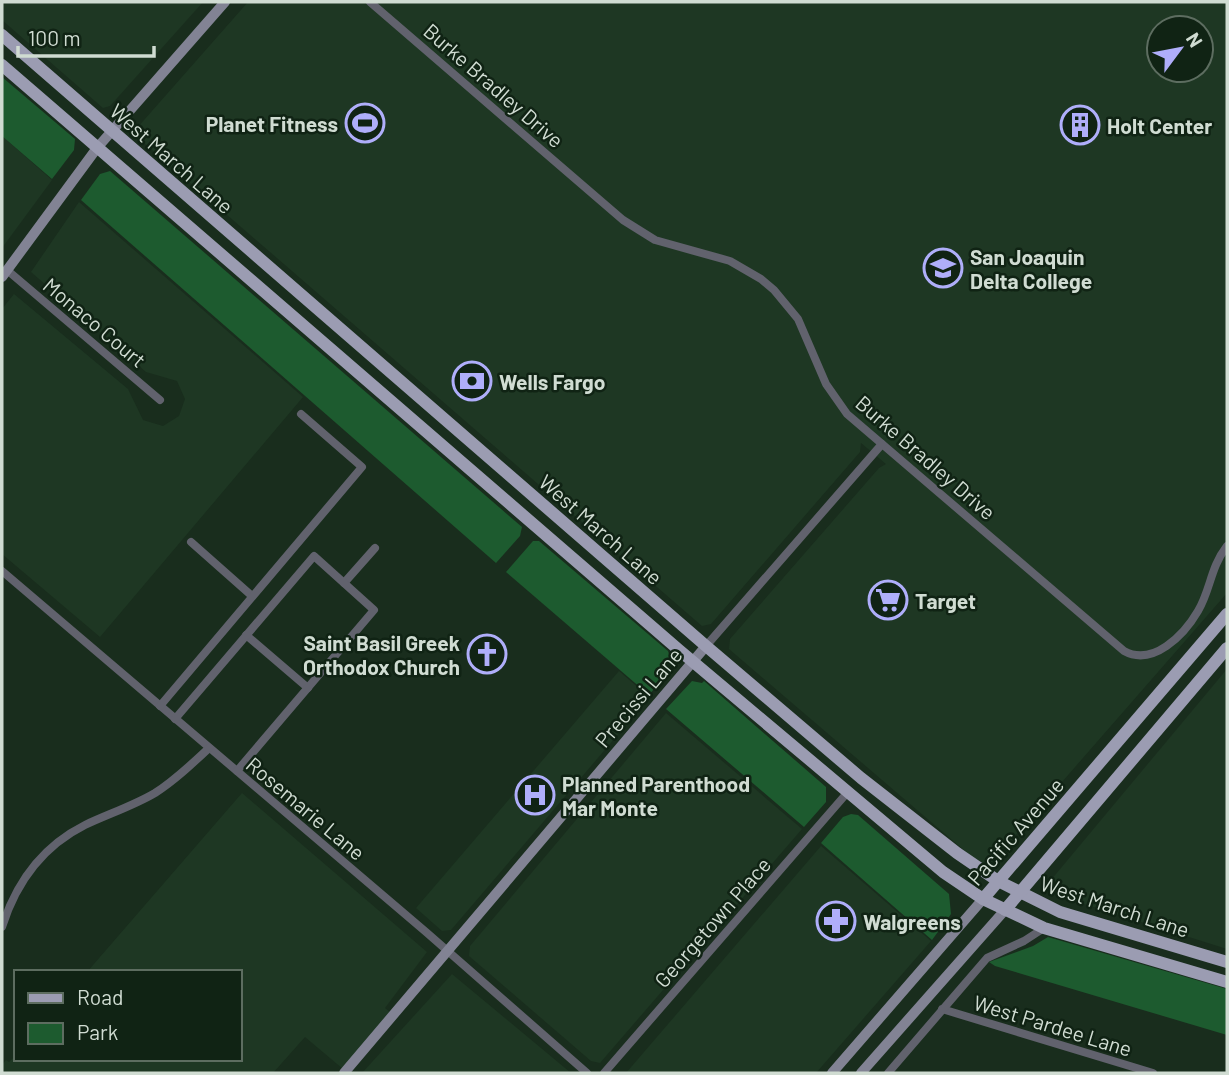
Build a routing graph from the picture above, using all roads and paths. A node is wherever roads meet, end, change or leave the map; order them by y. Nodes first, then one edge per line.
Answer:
1 (225, 2) edge
2 (370, 2) edge
3 (2, 35) edge
4 (2, 65) edge
5 (111, 131) junction
6 (97, 148) junction
7 (5, 274) edge
8 (160, 400) dead end
9 (301, 414) dead end
10 (882, 444) junction
11 (191, 542) dead end
12 (1227, 546) edge
13 (375, 548) dead end
14 (2, 571) edge
15 (344, 583) junction
16 (252, 596) junction
17 (1227, 614) edge
18 (246, 635) junction
19 (706, 646) junction
20 (1227, 648) edge
21 (692, 661) junction
22 (308, 688) junction
23 (160, 706) junction
24 (175, 719) junction
25 (209, 748) junction
26 (237, 771) junction
27 (847, 793) junction
28 (998, 881) junction
29 (1019, 893) junction
30 (982, 899) junction
31 (1005, 909) junction
32 (2, 927) edge
33 (1044, 928) junction
34 (448, 952) junction
35 (1227, 962) edge
36 (1227, 982) edge
37 (942, 1009) junction
38 (344, 1073) edge
39 (587, 1073) edge
40 (604, 1073) edge
41 (832, 1073) edge
42 (861, 1073) edge
43 (888, 1073) edge
44 (1153, 1073) edge

1 - 5 main road
2 - 10 street, Burke Bradley Drive
3 - 5 main road, West March Lane
4 - 6 main road, West March Lane
5 - 6 main road
5 - 19 main road, West March Lane
6 - 7 main road
6 - 21 main road, West March Lane
7 - 8 street, Monaco Court
9 - 16 street
10 - 12 street, Burke Bradley Drive
10 - 19 street, Precissi Lane
11 - 16 street
13 - 15 street
14 - 23 street, Rosemarie Lane
15 - 18 street
15 - 22 street
16 - 23 street
17 - 28 main road, Pacific Avenue
18 - 22 street
18 - 24 street
19 - 21 main road, Precissi Lane
19 - 28 main road, West March Lane
20 - 29 main road
21 - 27 main road, West March Lane
21 - 34 main road, Precissi Lane
22 - 26 street
23 - 24 street, Rosemarie Lane
24 - 25 street, Rosemarie Lane
25 - 26 street, Rosemarie Lane
25 - 32 street
26 - 34 street, Rosemarie Lane
27 - 30 main road, West March Lane
27 - 40 street, Georgetown Place
28 - 29 main road, West March Lane
28 - 30 main road, Pacific Avenue
29 - 31 main road
29 - 35 main road, West March Lane
30 - 31 main road, West March Lane
30 - 41 main road, Pacific Avenue
31 - 33 main road, West March Lane
31 - 42 main road
33 - 36 main road, West March Lane
33 - 37 street
34 - 38 main road, Precissi Lane
34 - 39 street, Rosemarie Lane
37 - 43 street
37 - 44 street, West Pardee Lane

